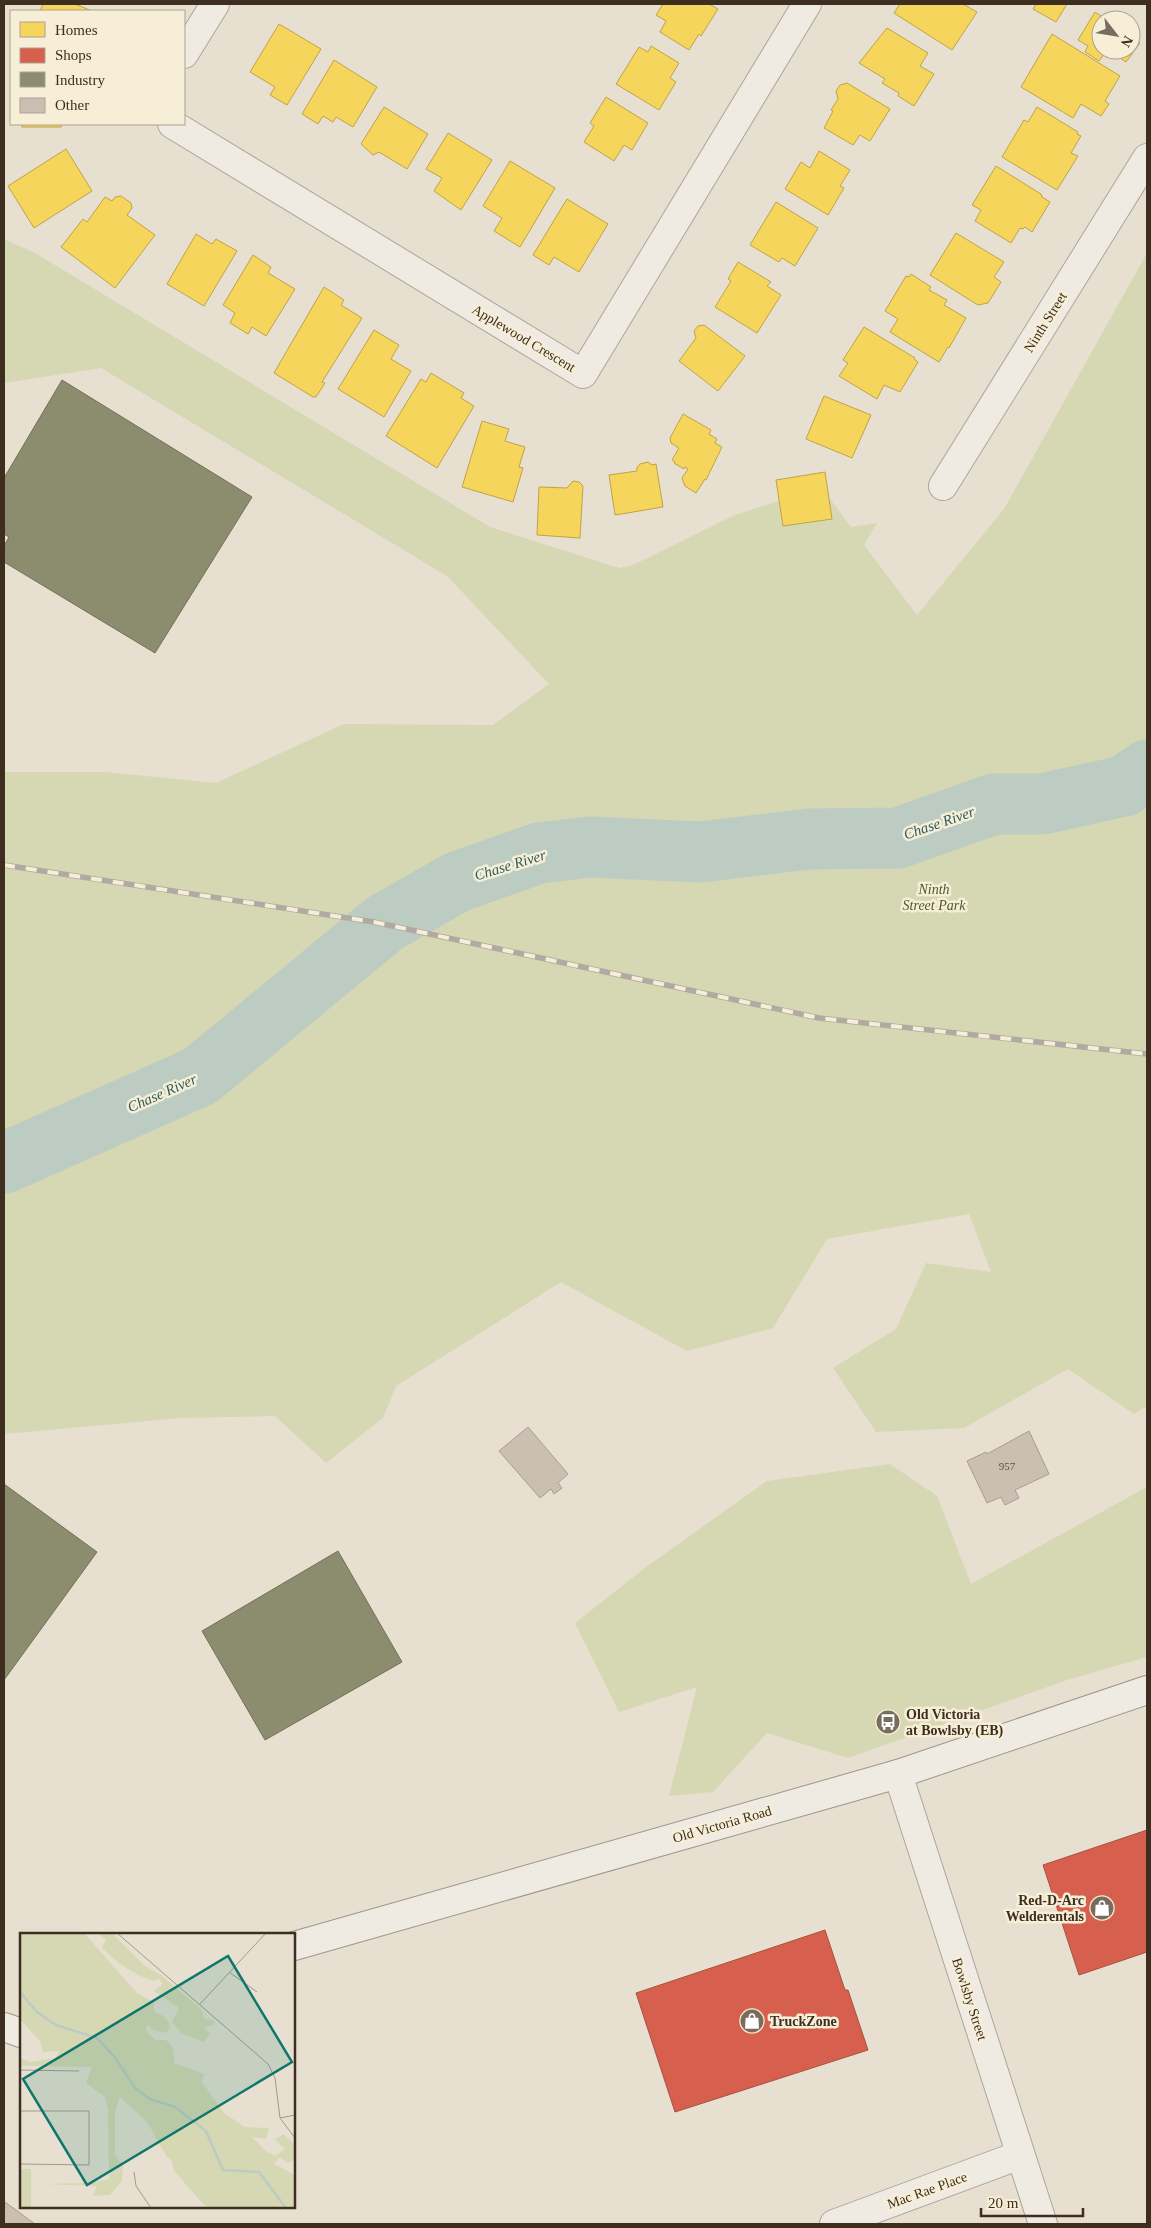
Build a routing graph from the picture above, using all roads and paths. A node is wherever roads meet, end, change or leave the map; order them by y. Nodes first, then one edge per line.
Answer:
1 (215, 4) edge
2 (807, 4) edge
3 (185, 52) edge
4 (174, 125) edge
5 (1147, 158) edge
6 (943, 486) dead end
7 (1147, 1690) edge
8 (898, 1774) junction
9 (295, 1946) edge
10 (4, 2028) edge
11 (20, 2032) edge
12 (1020, 2155) junction
13 (834, 2224) edge
14 (1043, 2224) edge

1 - 3 street
2 - 4 street, Applewood Crescent
5 - 6 street, Ninth Street
7 - 8 street, Old Victoria Road
8 - 9 street, Old Victoria Road
8 - 12 street, Bowlsby Street
10 - 11 street
12 - 13 street, Mac Rae Place
12 - 14 street, Bowlsby Street

